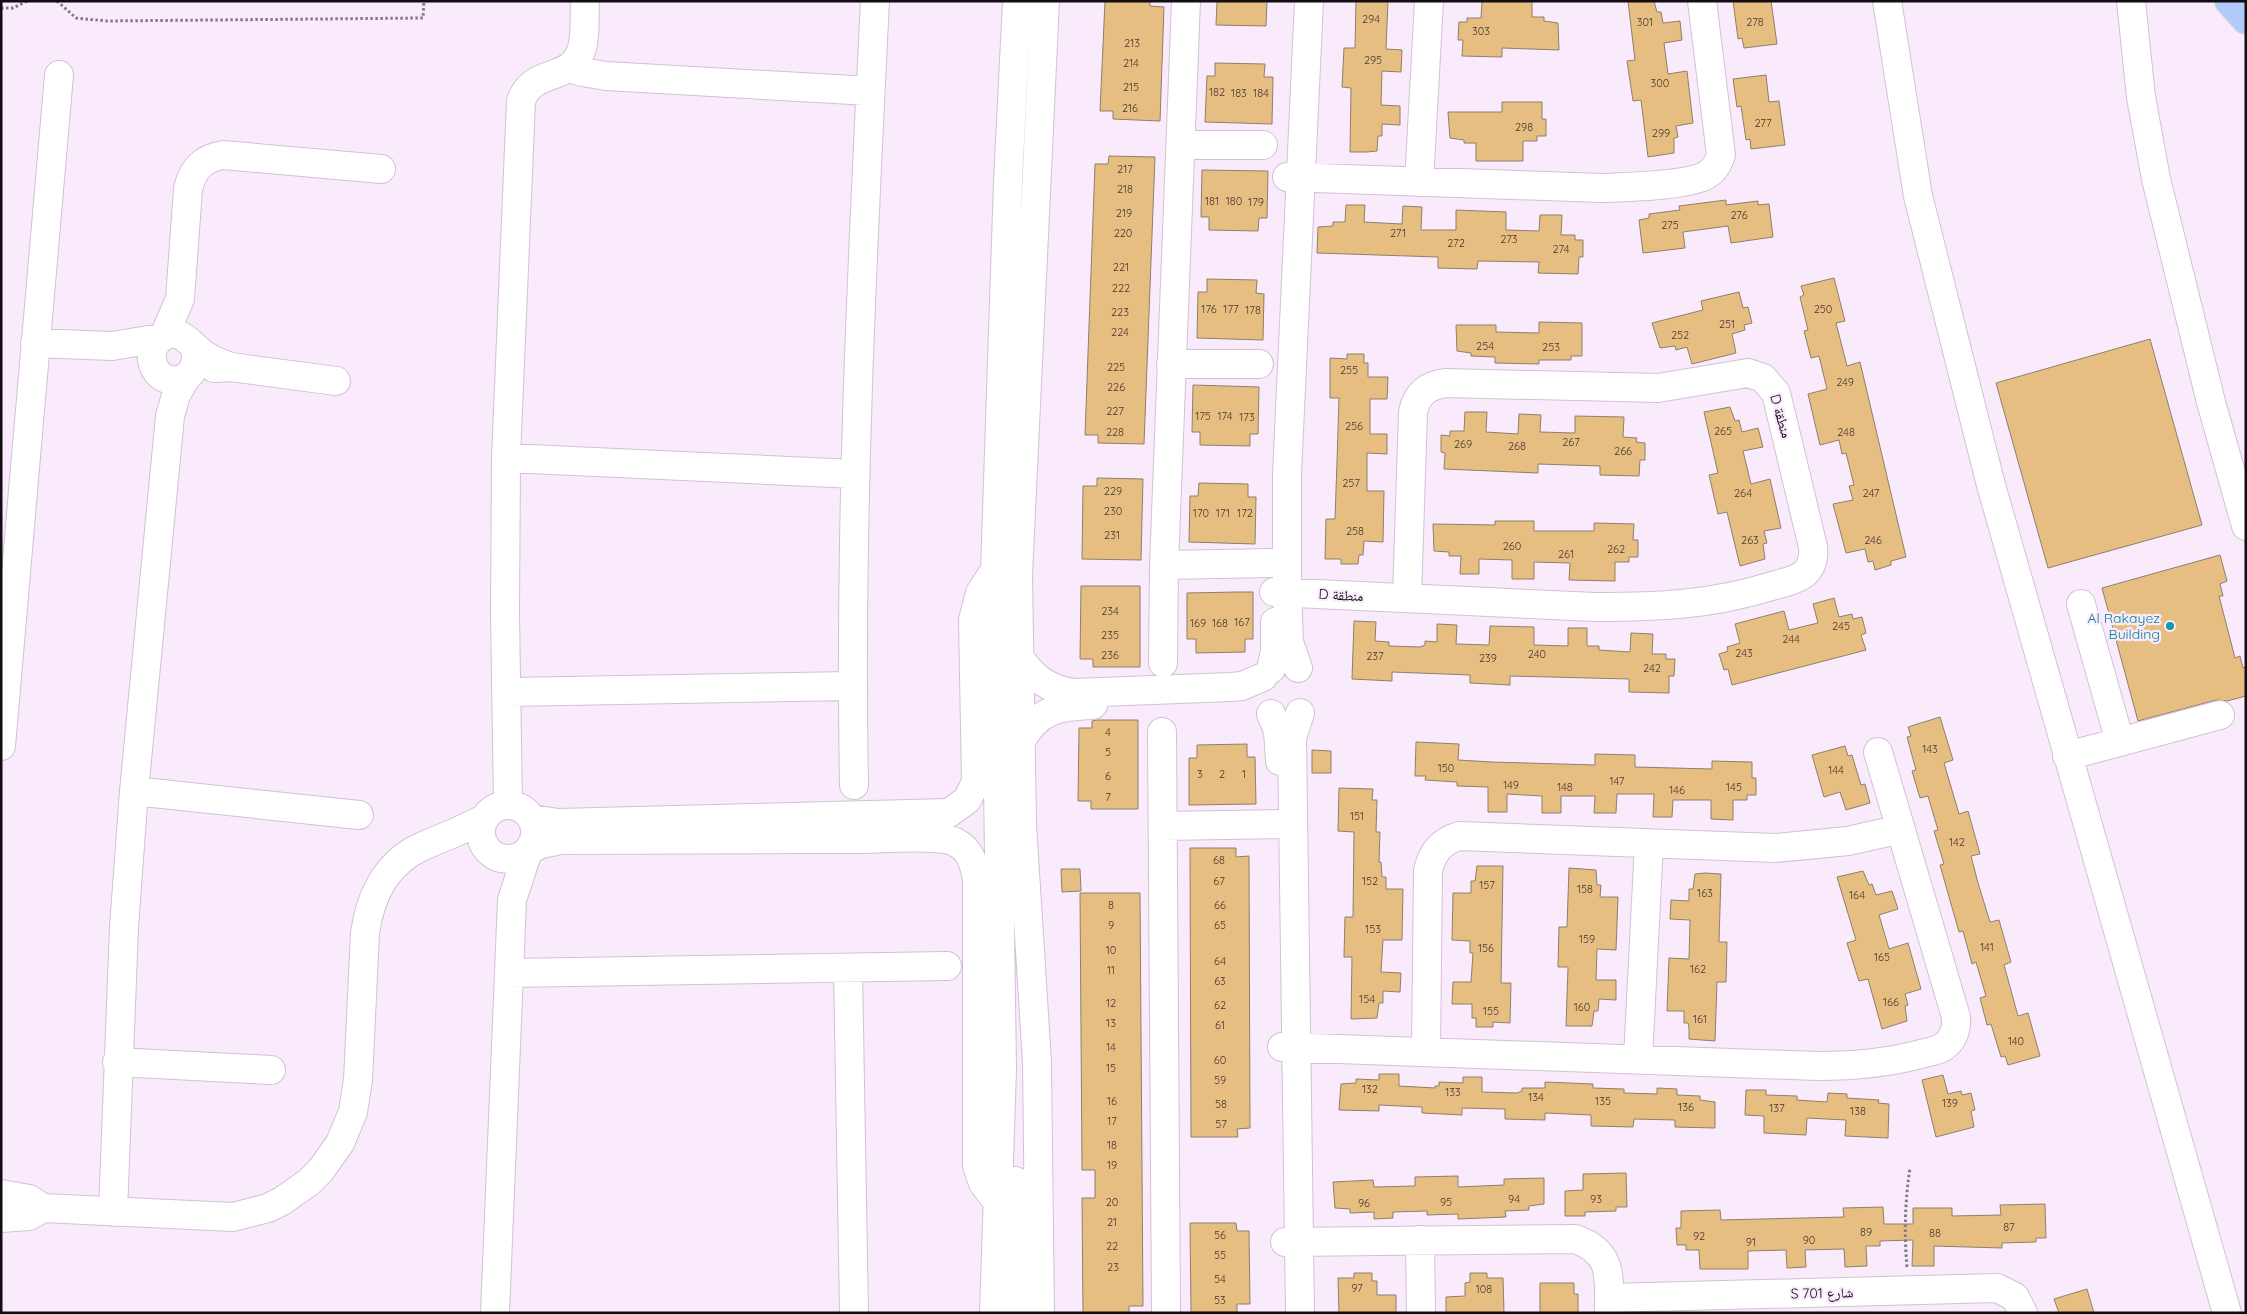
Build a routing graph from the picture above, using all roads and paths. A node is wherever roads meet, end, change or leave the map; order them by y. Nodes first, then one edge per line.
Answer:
1 (27, 1) edge
2 (57, 1) edge
3 (424, 1) edge
4 (585, 1) edge
5 (875, 1) edge
6 (1017, 1) edge
7 (1045, 1) edge
8 (1186, 1) edge
9 (1294, 1) edge
10 (1308, 1) edge
11 (1430, 1) edge
12 (1702, 1) edge
13 (1886, 1) edge
14 (2229, 1) edge
15 (2129, 7) edge
16 (1, 8) edge
17 (2246, 20) edge
18 (571, 68) junction
19 (59, 75) dead end
20 (870, 91) junction
21 (1181, 145) junction
22 (1263, 145) dead end
23 (381, 169) dead end
24 (1294, 177) junction
25 (1419, 182) junction
26 (177, 340) junction
27 (35, 343) junction
28 (112, 346) junction
29 (1171, 364) junction
30 (1259, 364) dead end
31 (231, 367) junction
32 (155, 369) junction
33 (189, 375) junction
34 (336, 381) dead end
35 (170, 416) junction
36 (506, 458) junction
37 (855, 474) junction
38 (2246, 526) edge
39 (1273, 562) junction
40 (1164, 565) junction
41 (995, 570) junction
42 (1281, 592) junction
43 (1407, 598) junction
44 (2081, 604) dead end
45 (1018, 655) junction
46 (1163, 663) dead end
47 (1298, 668) junction
48 (1267, 673) junction
49 (852, 686) junction
50 (507, 692) junction
51 (1267, 709) junction
52 (1300, 714) junction
53 (2220, 715) dead end
54 (1162, 732) dead end
55 (2120, 742) junction
56 (1020, 743) junction
57 (1, 746) edge
58 (1878, 752) dead end
59 (2067, 756) junction
60 (854, 786) dead end
61 (134, 791) junction
62 (508, 805) junction
63 (358, 814) dead end
64 (485, 818) junction
65 (532, 819) junction
66 (1281, 824) junction
67 (1163, 826) junction
68 (877, 827) junction
69 (1901, 829) junction
70 (449, 836) junction
71 (1649, 843) junction
72 (529, 850) junction
73 (492, 854) junction
74 (512, 900) junction
75 (947, 966) dead end
76 (848, 968) junction
77 (509, 973) junction
78 (1289, 1047) junction
79 (1426, 1052) junction
80 (1638, 1059) junction
81 (117, 1062) junction
82 (1002, 1069) junction
83 (271, 1070) dead end
84 (1910, 1168) dead end
85 (998, 1203) junction
86 (113, 1212) junction
87 (2, 1213) edge
88 (1420, 1240) junction
89 (1292, 1242) junction
90 (1907, 1267) dead end
91 (1822, 1303) edge
92 (1609, 1305) edge
93 (495, 1313) edge
94 (854, 1313) edge
95 (994, 1313) edge
96 (1016, 1313) edge
97 (1040, 1313) edge
98 (1166, 1313) edge
99 (1284, 1313) edge
100 (1300, 1313) edge
101 (1421, 1313) edge
102 (2023, 1313) edge
103 (2227, 1313) edge

1 - 16 path
2 - 3 path
4 - 18 street
5 - 20 street
6 - 41 street
7 - 45 street
8 - 21 street
9 - 24 street
10 - 24 street
11 - 25 street
12 - 25 street
13 - 59 street
14 - 17 main road
15 - 38 street
18 - 20 street
18 - 36 street
19 - 27 street
20 - 37 street
21 - 22 street
21 - 29 street
23 - 26 street
24 - 25 street
24 - 39 street
24 - 42 street
26 - 28 street
26 - 31 street
26 - 32 street
26 - 33 street
27 - 28 street
27 - 57 street
28 - 32 street
29 - 30 street
29 - 40 street
31 - 33 street
31 - 34 street
32 - 33 street
32 - 35 street
33 - 35 street
35 - 61 street
36 - 37 street
36 - 50 street
37 - 49 street
39 - 40 street
39 - 42 street
40 - 46 street
41 - 68 street
41 - 82 street
42 - 43 street, D منطقة
42 - 47 street
42 - 48 street
43 - 43 street, D منطقة
44 - 55 street
45 - 48 street
45 - 56 street
47 - 48 street
47 - 52 street
48 - 51 street
49 - 50 street
49 - 60 street
50 - 62 street
51 - 52 street
51 - 56 street
51 - 66 street
52 - 78 street
53 - 55 street
54 - 67 street
55 - 59 street
56 - 97 street
58 - 69 street
59 - 103 street
61 - 63 street
61 - 81 street
62 - 64 street
62 - 65 street
64 - 70 street
64 - 73 street
65 - 68 street
65 - 72 street
66 - 67 street
66 - 78 street
67 - 98 street
68 - 72 street
68 - 85 street
69 - 71 street
69 - 80 street
70 - 73 street
70 - 86 street
71 - 79 street
71 - 80 street
72 - 73 street
72 - 74 street
73 - 74 street
74 - 77 street
75 - 76 street
76 - 77 street
76 - 94 street
77 - 93 street
78 - 79 street
78 - 89 street
79 - 80 street
81 - 83 street
81 - 86 street
82 - 85 street
82 - 96 street
84 - 90 path
85 - 95 street
86 - 87 street
88 - 89 street
88 - 92 street
88 - 101 street
89 - 99 street
89 - 100 street
91 - 92 street, S 701 شارع
91 - 102 street, S 701 شارع

